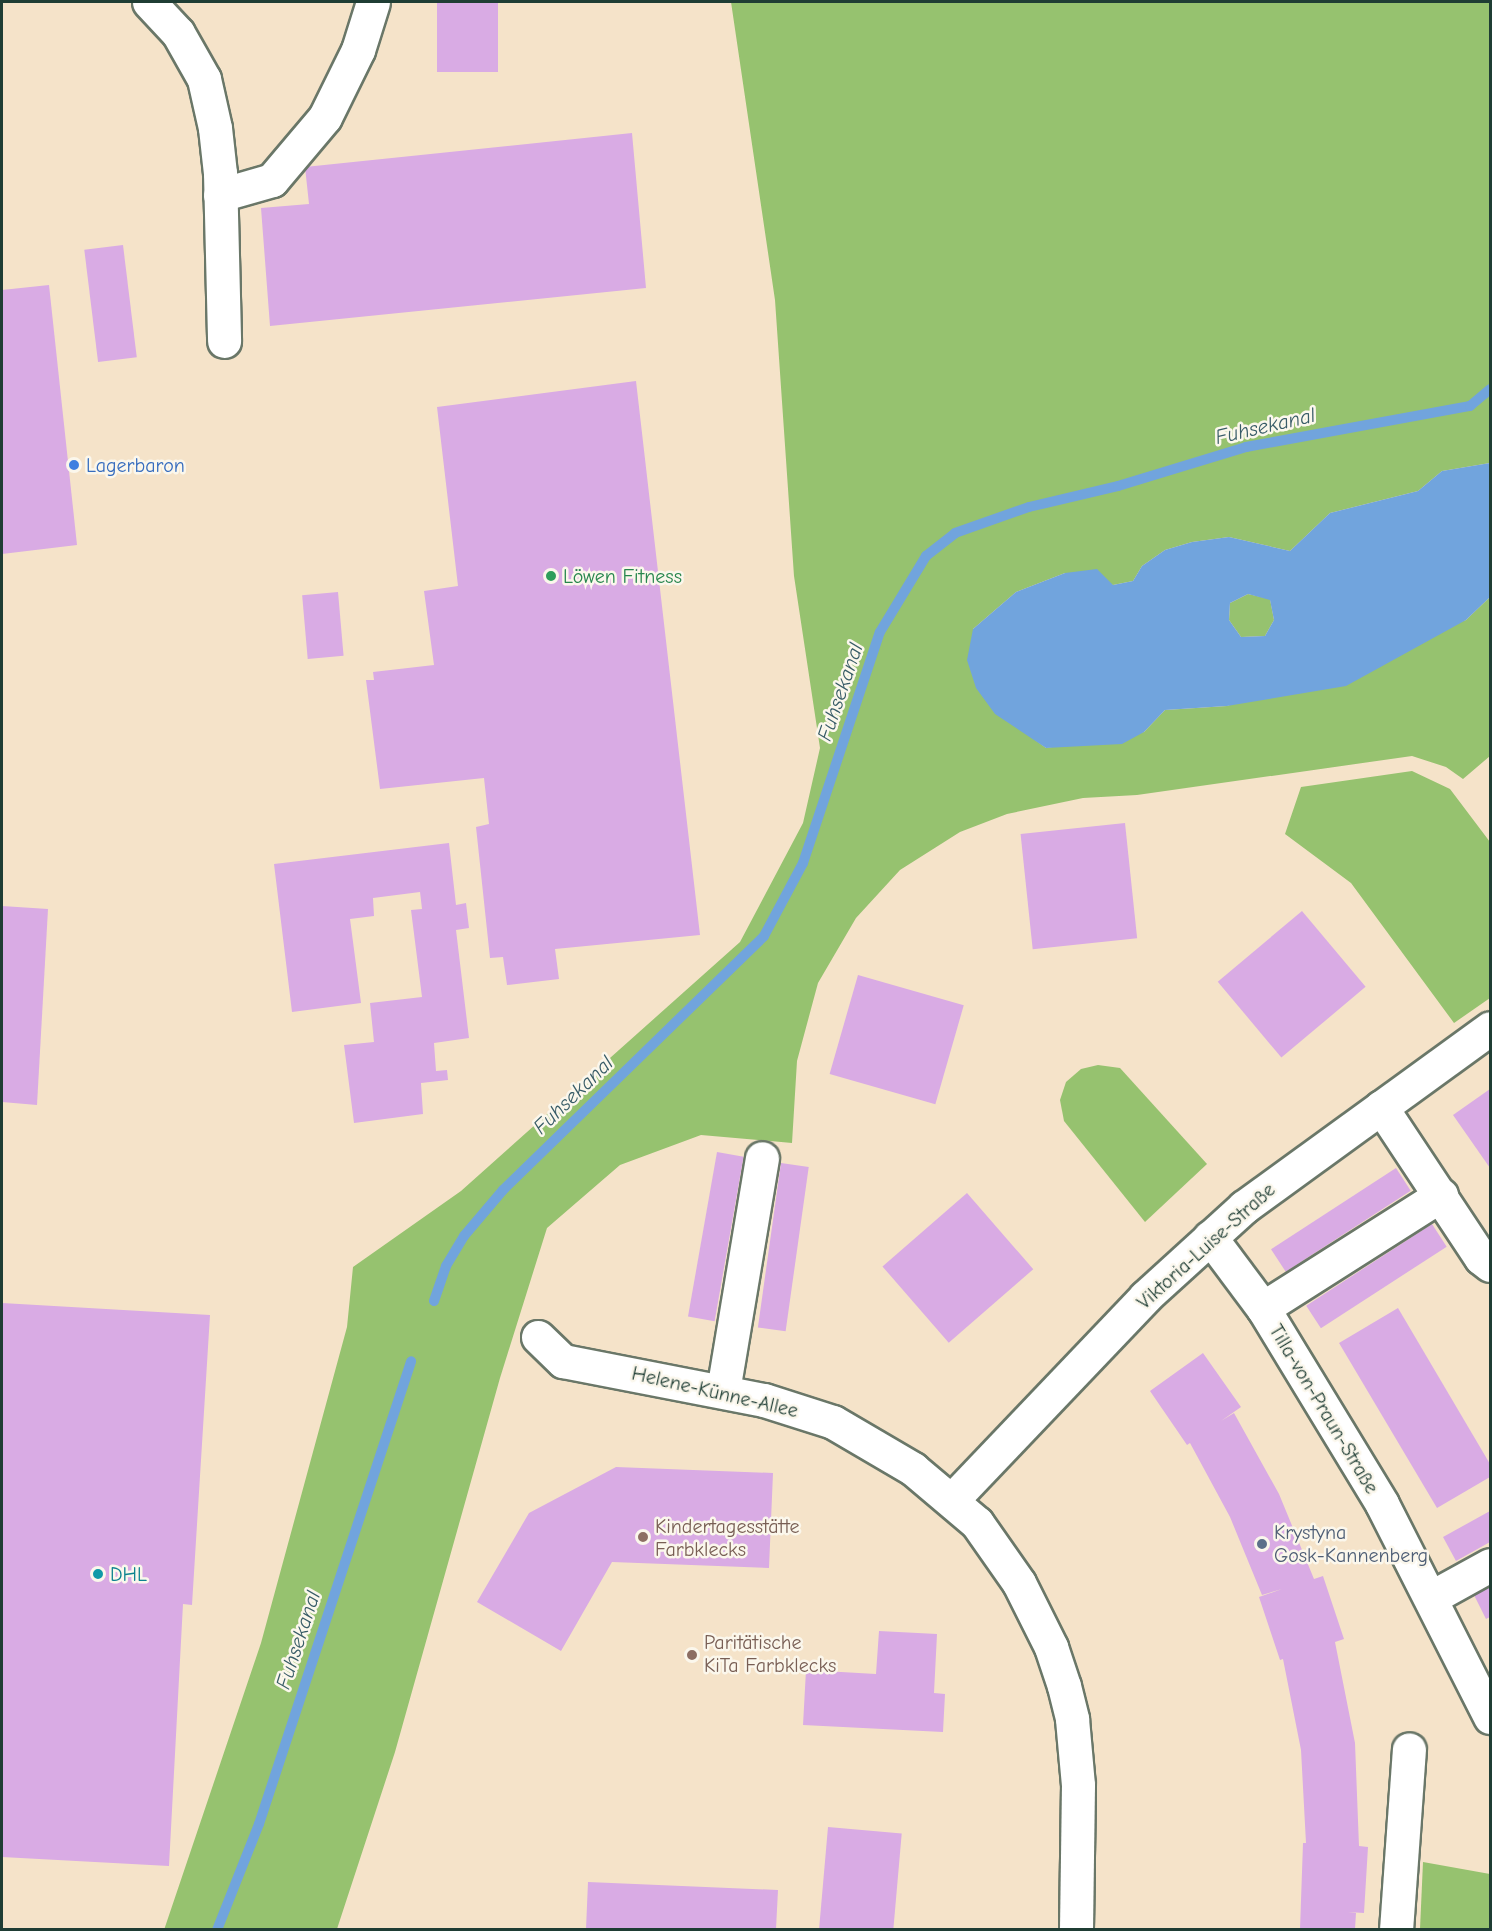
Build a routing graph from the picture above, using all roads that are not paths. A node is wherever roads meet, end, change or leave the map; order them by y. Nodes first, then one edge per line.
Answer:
1 (149, 2) edge
2 (373, 2) edge
3 (220, 195) junction
4 (224, 341) dead end
5 (1491, 1028) edge
6 (1381, 1107) junction
7 (762, 1158) dead end
8 (1441, 1195) junction
9 (1210, 1237) junction
10 (1491, 1265) edge
11 (1263, 1308) junction
12 (538, 1336) dead end
13 (723, 1391) junction
14 (952, 1500) junction
15 (1491, 1565) edge
16 (1432, 1597) junction
17 (1491, 1717) edge
18 (1409, 1749) dead end
19 (1076, 1929) edge
20 (1396, 1929) edge

1 - 3 street
2 - 3 street
3 - 4 street
5 - 6 street, Viktoria-Luise-Straße
6 - 8 street
6 - 9 street, Viktoria-Luise-Straße
7 - 13 street
8 - 10 street
8 - 11 street
9 - 11 street, Tilla-von-Praun-Straße
9 - 14 street, Viktoria-Luise-Straße
11 - 16 street, Tilla-von-Praun-Straße
12 - 13 street, Helene-Künne-Allee
13 - 14 street, Helene-Künne-Allee
14 - 19 street, Helene-Künne-Allee
15 - 16 street
16 - 17 street, Tilla-von-Praun-Straße
18 - 20 street

